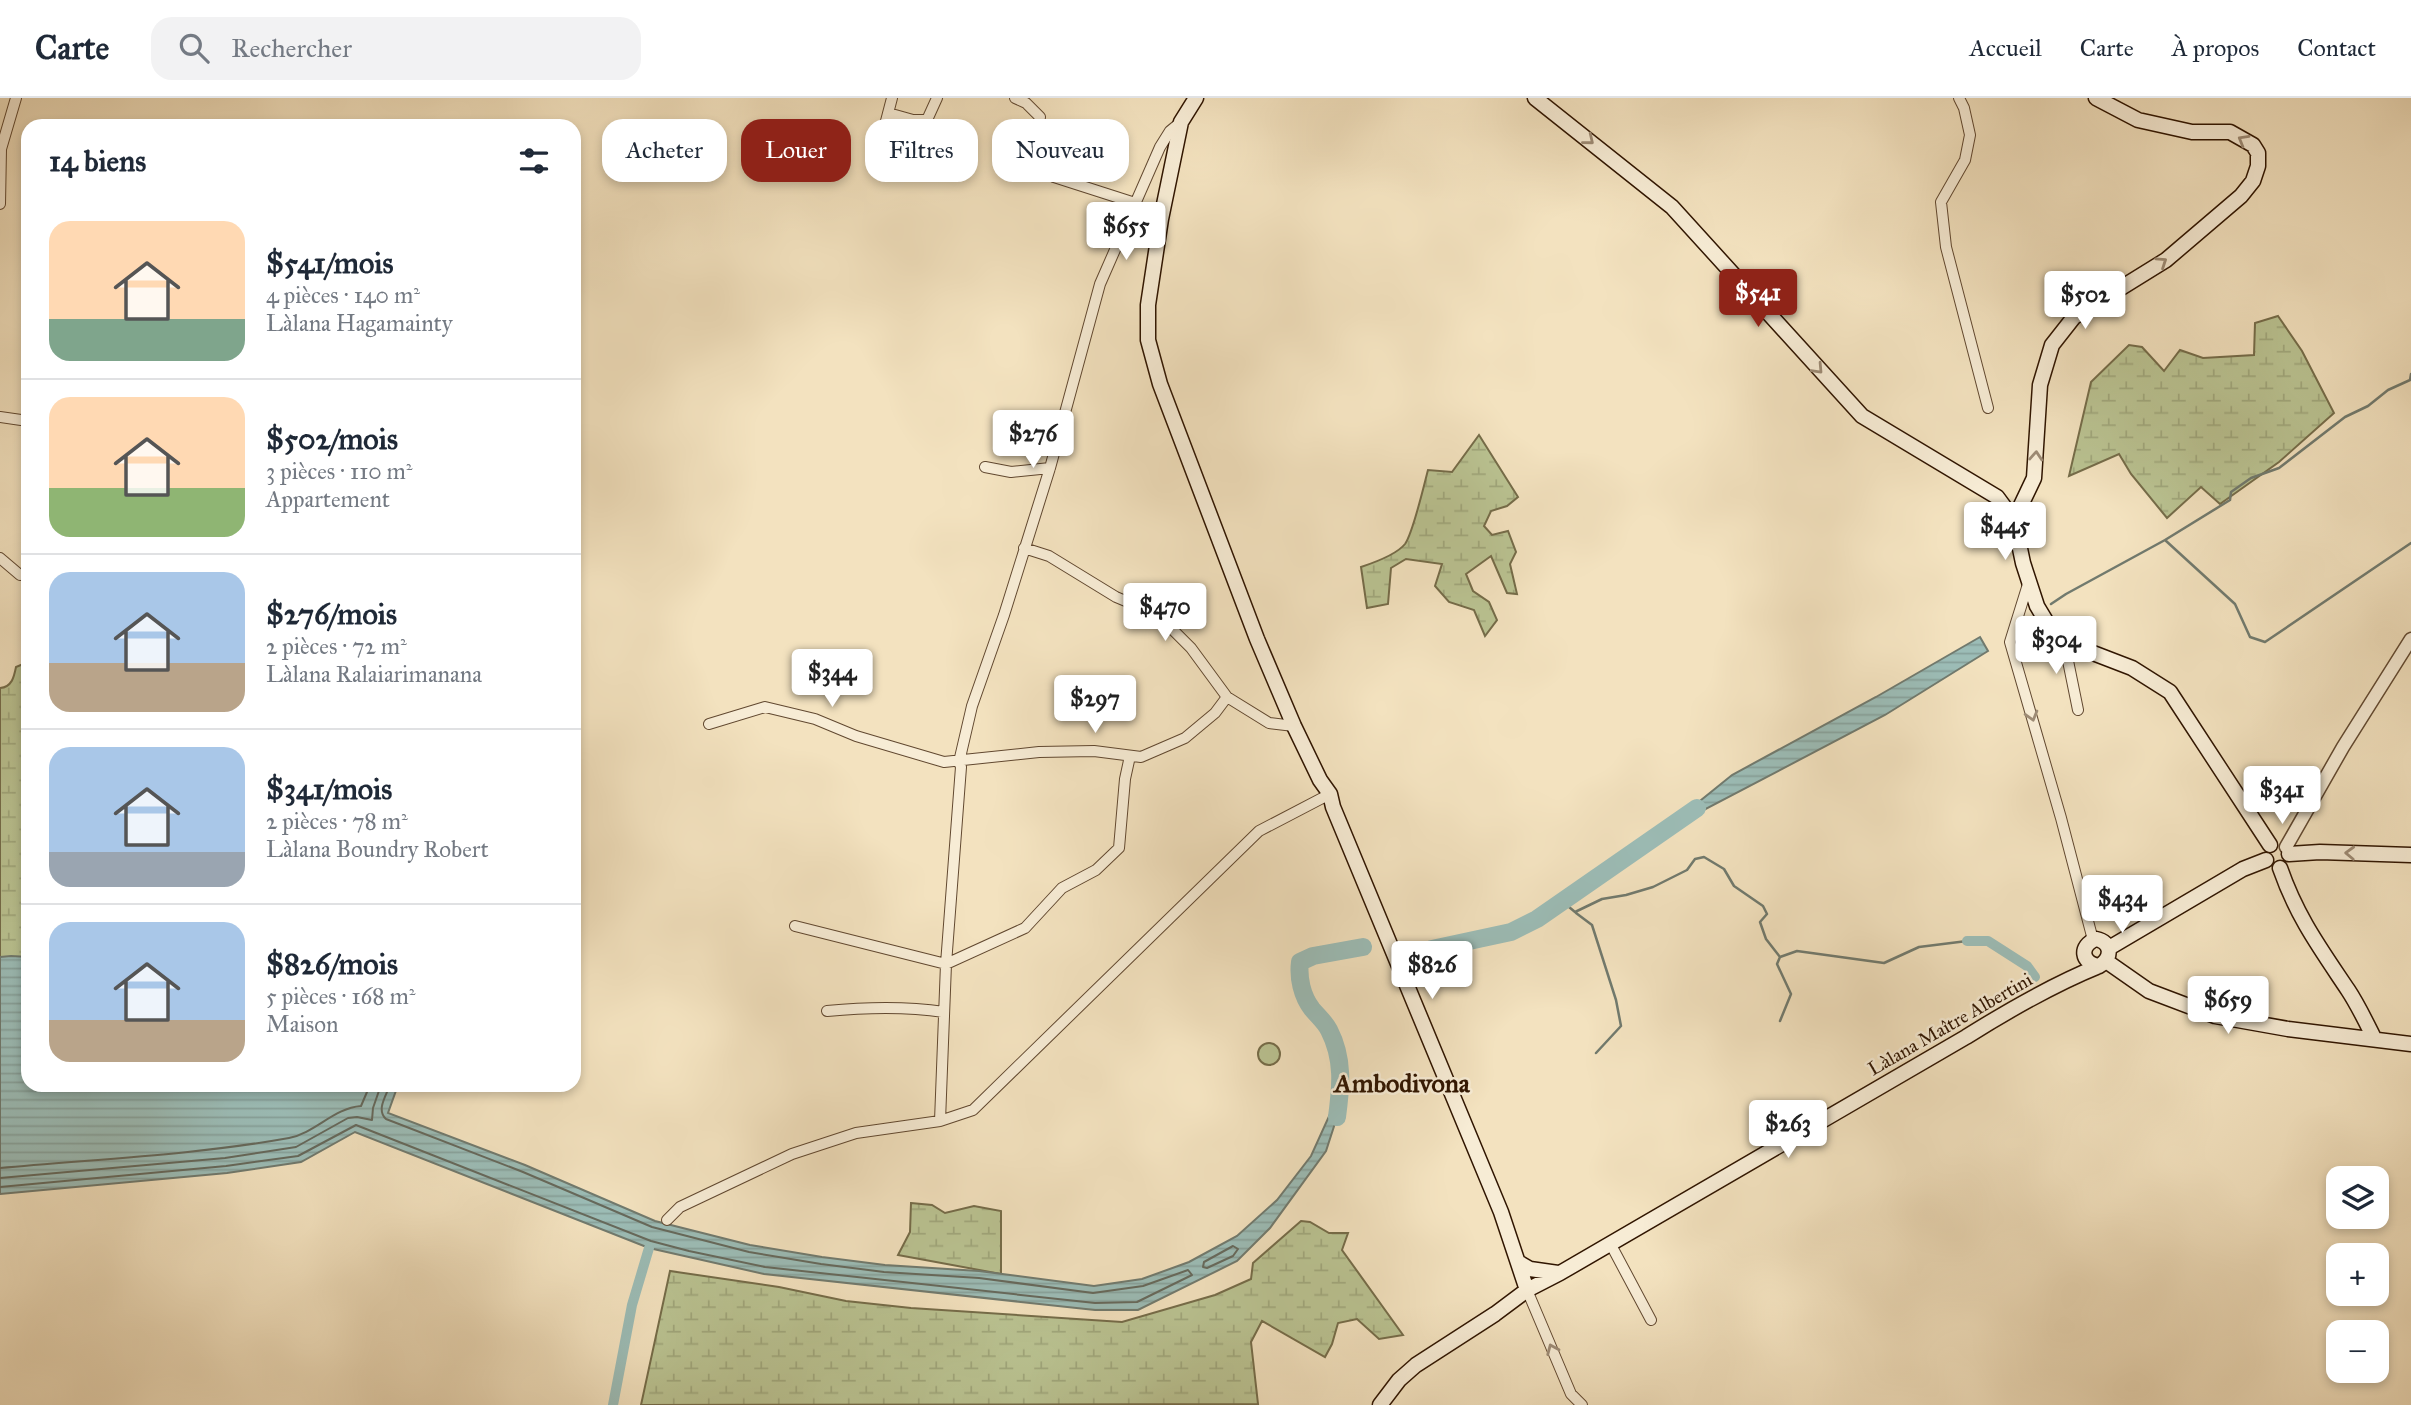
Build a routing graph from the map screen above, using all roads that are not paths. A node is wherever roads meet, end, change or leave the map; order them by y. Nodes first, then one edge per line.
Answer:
1 (16, 98) edge
2 (892, 98) edge
3 (937, 98) edge
4 (1015, 98) edge
5 (1196, 98) edge
6 (1535, 98) edge
7 (1959, 98) edge
8 (2096, 98) edge
9 (888, 113) junction
10 (886, 119) edge
11 (1181, 122) junction
12 (0, 204) edge
13 (1135, 204) junction
14 (1988, 408) dead end
15 (0, 417) edge
16 (21, 420) edge
17 (985, 467) dead end
18 (1050, 468) junction
19 (2014, 520) junction
20 (1024, 548) junction
21 (0, 558) edge
22 (20, 575) dead end
23 (2029, 580) junction
24 (2411, 639) edge
25 (2067, 643) junction
26 (1227, 696) junction
27 (2078, 710) dead end
28 (709, 724) dead end
29 (1294, 726) junction
30 (1130, 756) junction
31 (959, 762) junction
32 (1327, 796) junction
33 (2270, 845) junction
34 (2287, 850) junction
35 (2411, 855) edge
36 (2266, 860) junction
37 (2280, 868) junction
38 (795, 926) dead end
39 (2093, 940) junction
40 (2084, 956) junction
41 (2105, 958) junction
42 (946, 964) junction
43 (2064, 980) junction
44 (827, 1011) dead end
45 (944, 1012) junction
46 (2374, 1038) junction
47 (2411, 1044) edge
48 (940, 1121) junction
49 (667, 1220) dead end
50 (1610, 1243) junction
51 (1518, 1262) junction
52 (1560, 1273) junction
53 (1527, 1290) junction
54 (1651, 1320) dead end
55 (1380, 1405) edge
56 (1582, 1405) edge

1 - 12 street
2 - 9 street
3 - 9 street
4 - 13 street
5 - 11 main road
6 -> 19 main road
7 - 14 street
19 -> 8 main road
9 - 10 street
11 - 13 street
11 - 29 main road
13 - 18 street
15 - 16 street
17 - 18 street
18 - 20 street
19 - 23 main road
20 - 26 street
20 - 31 street
21 - 22 street
23 - 25 main road
23 -> 39 street
24 - 34 street
25 - 27 street
25 - 33 main road
26 - 29 street
26 - 30 street
28 - 31 street
29 - 32 main road
30 - 31 street
30 - 42 street
31 - 42 street
32 - 48 street
32 - 51 main road
33 - 34 main road
33 - 36 main road
35 -> 34 main road
34 - 37 main road
36 - 37 main road
36 - 41 main road, Làlana Maître Albertini
37 - 46 main road
38 - 42 street
39 - 40 main road
39 - 41 main road
40 - 41 main road
40 - 43 main road, Làlana Maître Albertini
41 - 43 main road, Làlana Maître Albertini
41 - 46 main road
42 - 45 street
43 - 50 main road, Làlana Maître Albertini
44 - 45 street
45 - 48 street
46 - 47 main road
48 - 49 street
50 - 52 main road, Làlana Maître Albertini
50 - 54 street
51 - 52 main road
51 - 53 main road
52 - 53 main road, Làlana Maître Albertini
53 - 55 main road, Làlana Maître Albertini
56 -> 53 street

